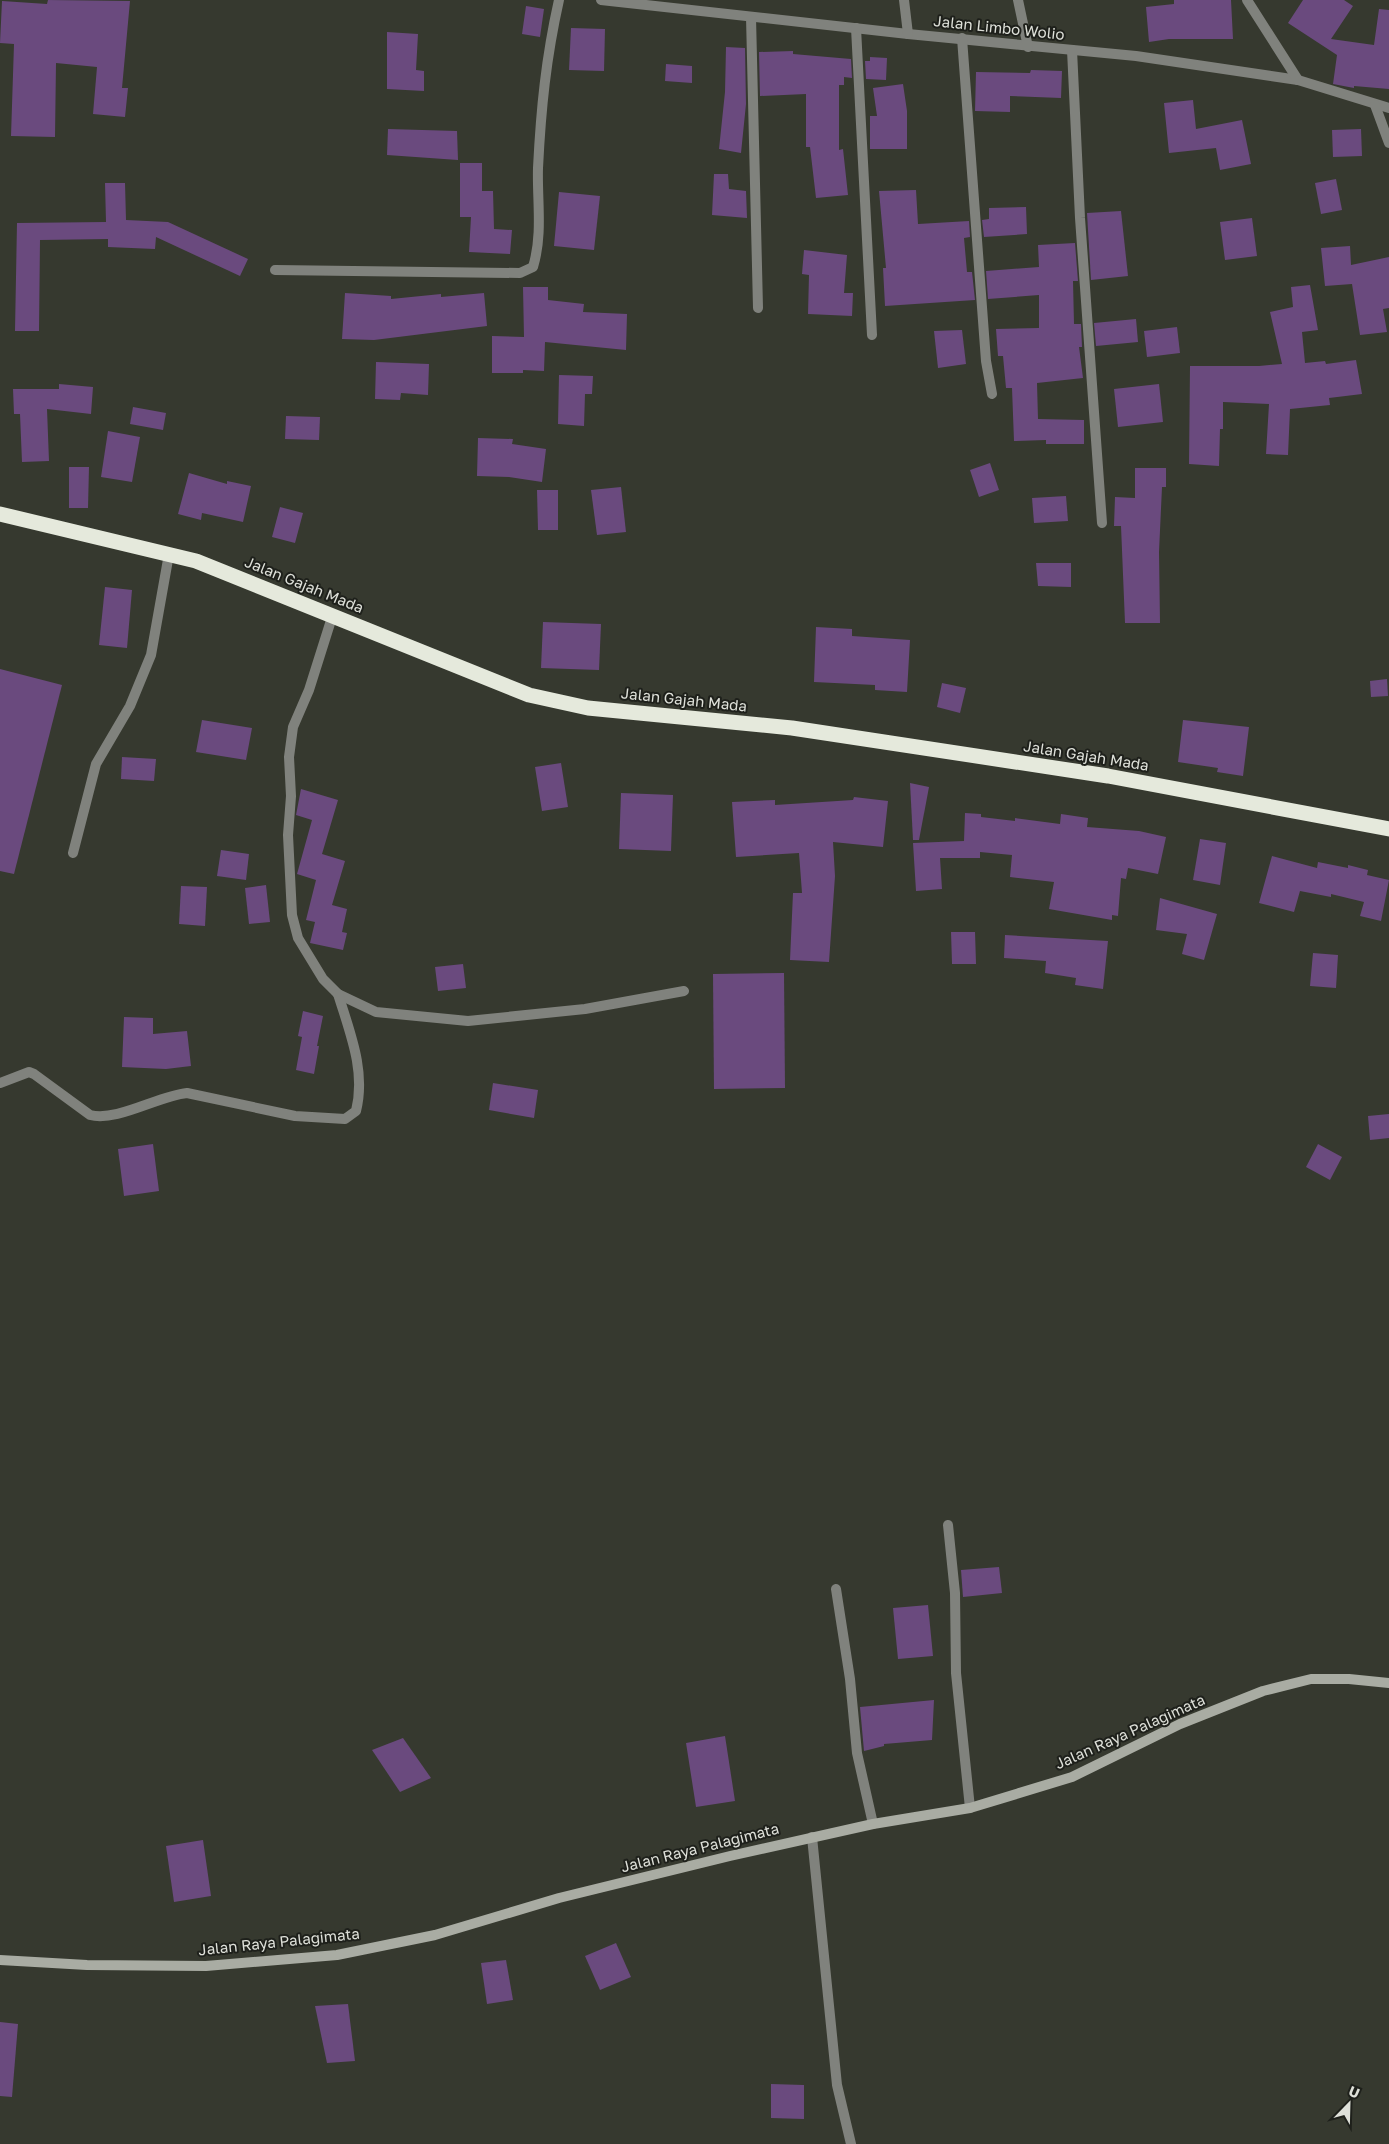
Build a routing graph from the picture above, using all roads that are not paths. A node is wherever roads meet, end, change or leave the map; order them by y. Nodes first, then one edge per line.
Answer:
1 (559, 0) edge
2 (601, 0) edge
3 (904, 0) edge
4 (1018, 0) edge
5 (1247, 0) edge
6 (751, 17) junction
7 (856, 28) junction
8 (908, 34) junction
9 (962, 38) junction
10 (1028, 47) junction
11 (1072, 50) junction
12 (1298, 80) junction
13 (1375, 105) junction
14 (1389, 108) edge
15 (1389, 142) edge
16 (275, 270) dead end
17 (758, 308) dead end
18 (872, 335) dead end
19 (992, 394) dead end
20 (0, 514) edge
21 (1102, 523) dead end
22 (169, 554) junction
23 (333, 614) junction
24 (1389, 829) edge
25 (73, 852) dead end
26 (684, 991) dead end
27 (338, 994) junction
28 (0, 1083) edge
29 (948, 1525) dead end
30 (836, 1590) dead end
31 (1389, 1683) edge
32 (970, 1808) junction
33 (873, 1824) junction
34 (812, 1837) junction
35 (0, 1960) edge
36 (851, 2144) edge

1 - 16 street
2 - 6 street, Jalan Limbo Wolio
3 - 8 street
4 - 10 street
5 - 12 street
6 - 7 street, Jalan Limbo Wolio
6 - 17 street
7 - 8 street, Jalan Limbo Wolio
7 - 18 street
8 - 9 street, Jalan Limbo Wolio
9 - 10 street, Jalan Limbo Wolio
9 - 19 street
10 - 11 street, Jalan Limbo Wolio
11 - 12 street, Jalan Limbo Wolio
11 - 21 street
12 - 13 street, Jalan Limbo Wolio
13 - 14 street, Jalan Limbo Wolio
13 - 15 street
20 - 22 highway, Jalan Gajah Mada
22 - 23 highway, Jalan Gajah Mada
22 - 25 street
23 - 24 highway, Jalan Gajah Mada
23 - 27 street
26 - 27 street
27 - 28 street
29 - 32 street
30 - 33 street
31 - 32 street, Jalan Raya Palagimata
32 - 33 street, Jalan Raya Palagimata
33 - 34 street, Jalan Raya Palagimata
34 - 35 street, Jalan Raya Palagimata
34 - 36 street

